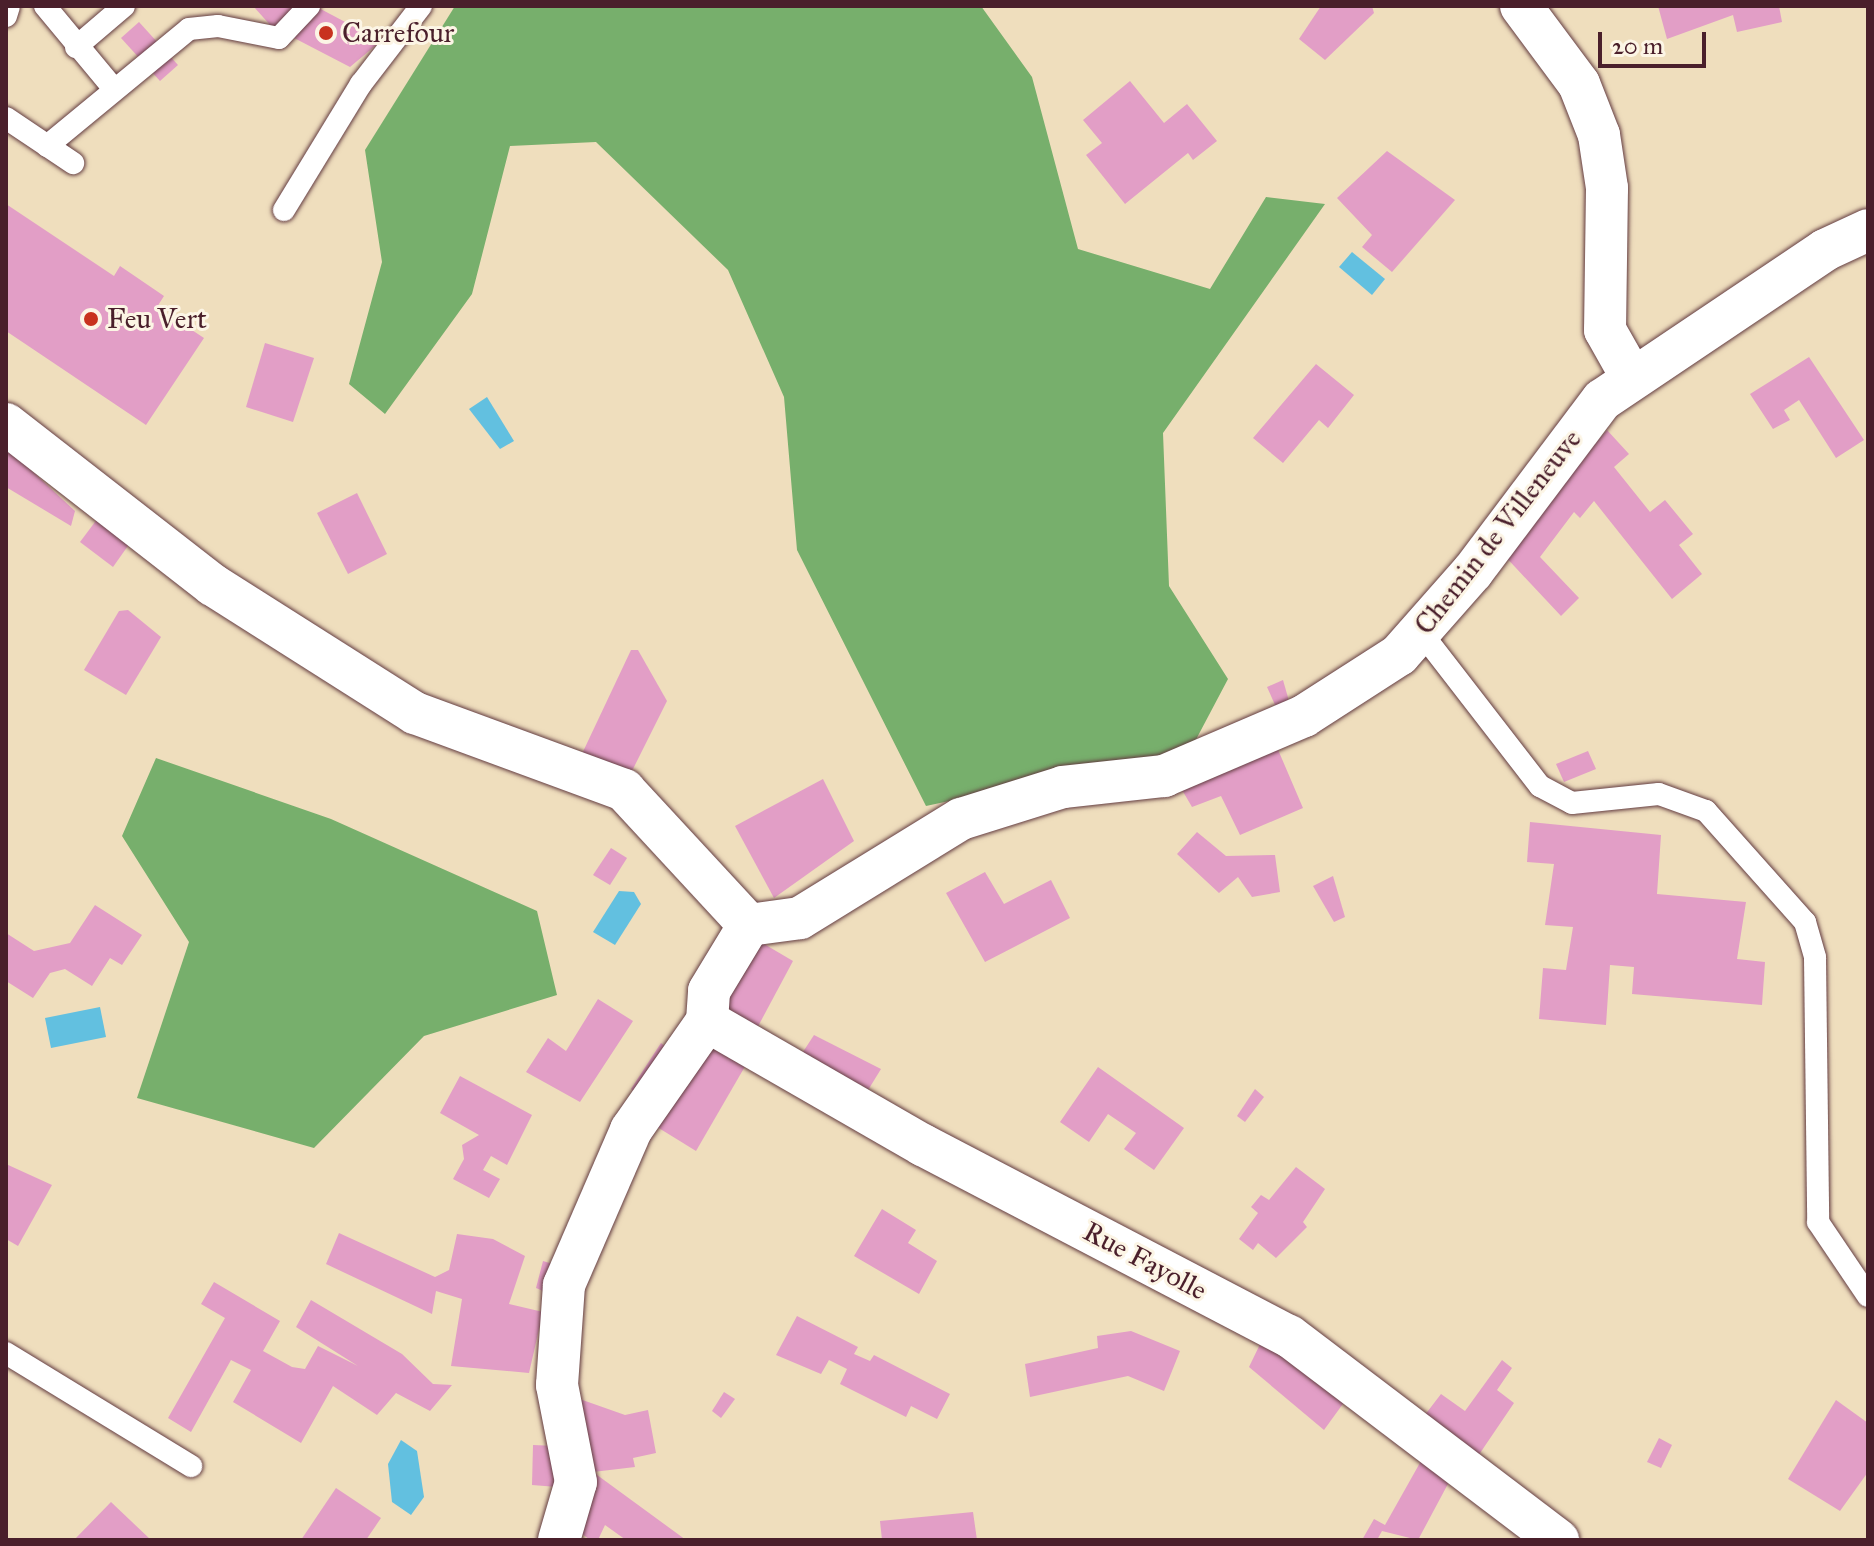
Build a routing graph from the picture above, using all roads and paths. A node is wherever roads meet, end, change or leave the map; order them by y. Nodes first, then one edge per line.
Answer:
1 (9, 6) edge
2 (45, 6) edge
3 (124, 6) edge
4 (309, 6) edge
5 (421, 6) edge
6 (1521, 6) edge
7 (6, 16) edge
8 (76, 47) junction
9 (114, 89) junction
10 (6, 118) edge
11 (47, 146) junction
12 (73, 163) dead end
13 (284, 210) dead end
14 (1868, 230) edge
15 (1632, 378) junction
16 (6, 424) edge
17 (1420, 631) junction
18 (749, 925) junction
19 (707, 1021) junction
20 (1868, 1296) edge
21 (6, 1353) edge
22 (191, 1466) dead end
23 (559, 1540) edge
24 (1558, 1540) edge

1 - 7 lane
2 - 8 lane
3 - 8 lane
4 - 9 lane
5 - 13 lane
6 - 15 street
8 - 9 lane
9 - 11 lane
10 - 11 lane
11 - 12 lane
14 - 15 street, Chemin de Villeneuve
15 - 17 street, Chemin de Villeneuve
16 - 18 street
17 - 18 street, Chemin de Villeneuve
17 - 20 lane
18 - 19 street
19 - 23 street
19 - 24 street, Rue Fayolle
21 - 22 lane

